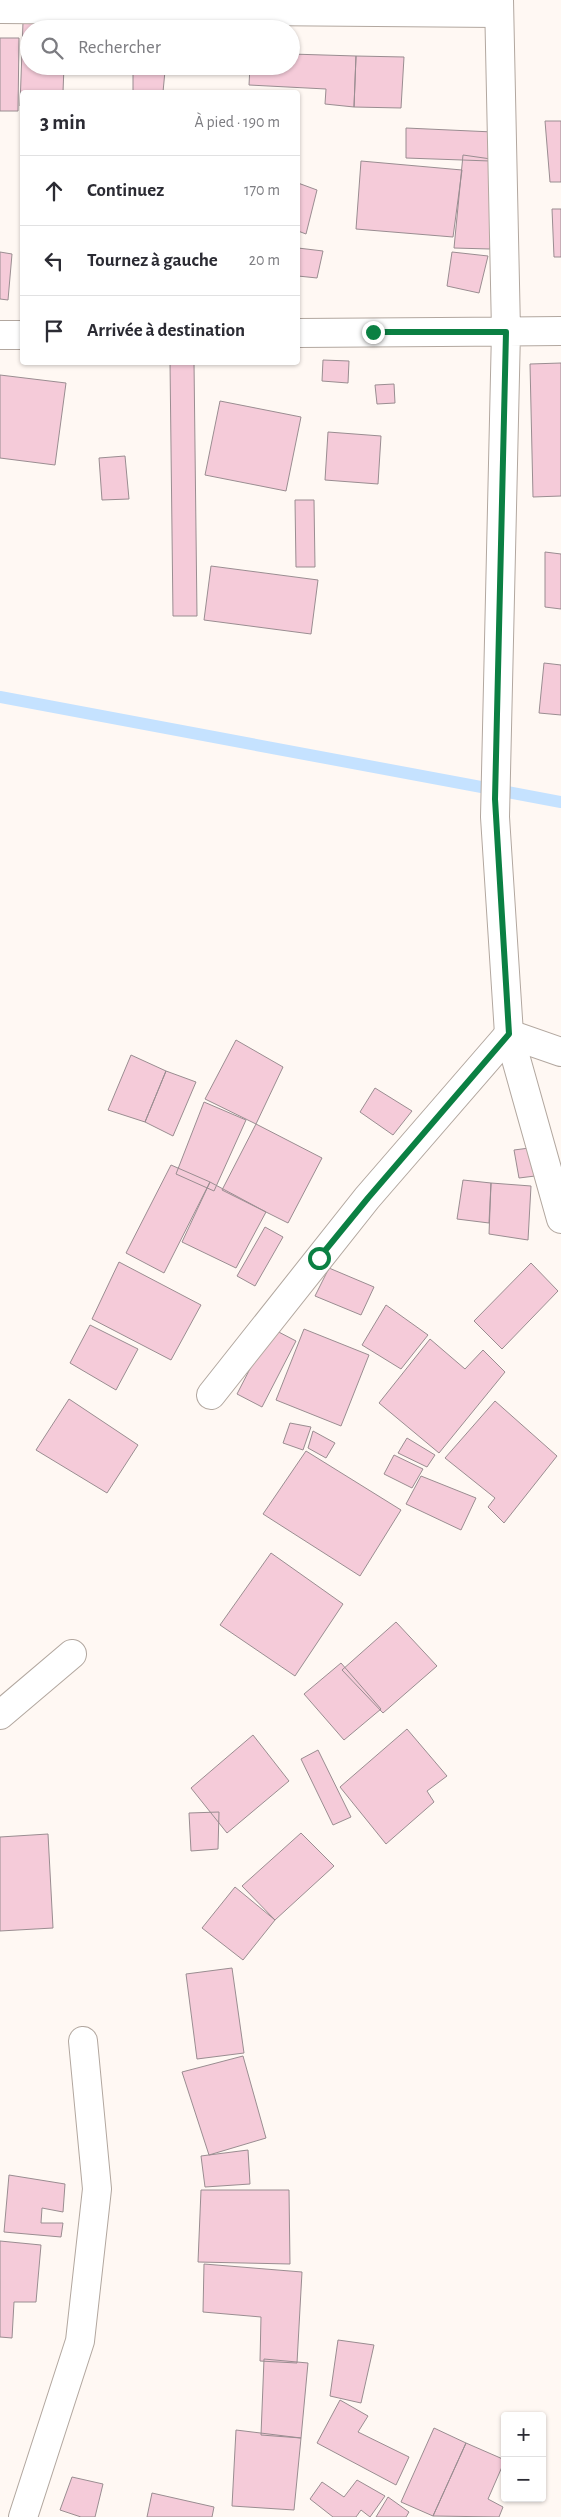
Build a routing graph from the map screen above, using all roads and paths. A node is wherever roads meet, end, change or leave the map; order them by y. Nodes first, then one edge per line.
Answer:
1 (498, 7) edge
2 (0, 9) edge
3 (561, 331) edge
4 (506, 332) junction
5 (300, 333) edge
6 (0, 335) edge
7 (20, 335) edge
8 (509, 1034) junction
9 (561, 1052) edge
10 (561, 1219) edge
11 (211, 1394) dead end
12 (72, 1654) dead end
13 (0, 1715) edge
14 (83, 2041) dead end
15 (23, 2517) edge

1 - 2 street
1 - 4 street
3 - 4 street
4 - 5 street
4 - 8 street
6 - 7 street
8 - 9 street
8 - 10 street
8 - 11 street
12 - 13 street
14 - 15 street

